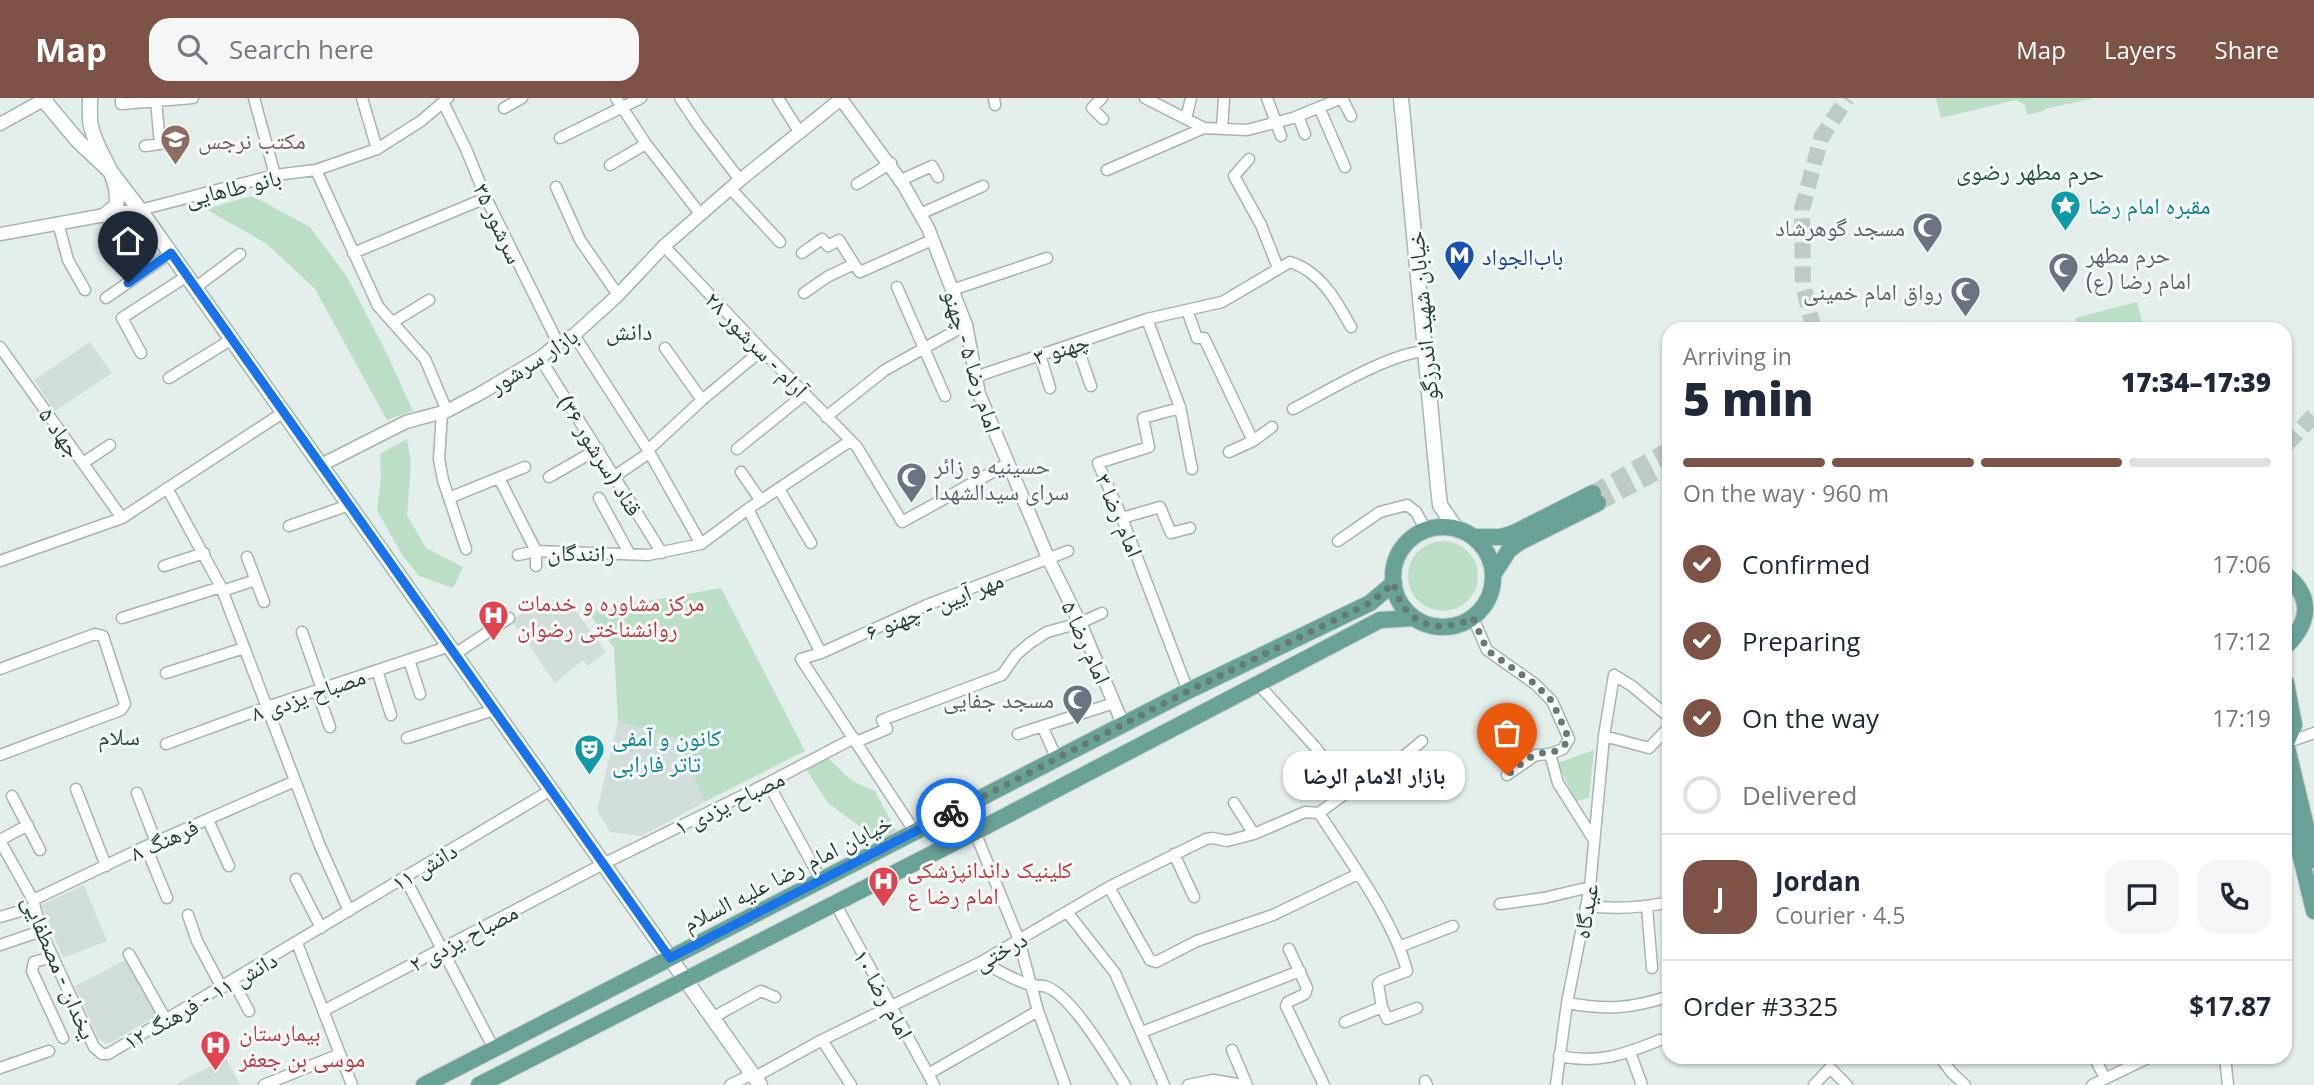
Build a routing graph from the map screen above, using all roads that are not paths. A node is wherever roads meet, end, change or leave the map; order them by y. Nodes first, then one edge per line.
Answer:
1 (90, 98) edge
2 (121, 98) edge
3 (193, 98) edge
4 (254, 98) edge
5 (362, 98) edge
6 (522, 98) edge
7 (641, 98) edge
8 (680, 98) edge
9 (778, 98) edge
10 (841, 98) edge
11 (1102, 98) edge
12 (1144, 98) edge
13 (1191, 98) edge
14 (1266, 98) edge
15 (1342, 98) edge
16 (1401, 98) edge
17 (47, 99) edge
18 (446, 99) edge
19 (1224, 99) edge
20 (156, 101) junction
21 (618, 103) edge
22 (1321, 104) edge
23 (504, 108) dead end
24 (1298, 116) junction
25 (1351, 116) dead end
26 (1186, 119) junction
27 (1104, 120) dead end
28 (1276, 123) junction
29 (0, 124) edge
30 (1203, 128) junction
31 (1222, 129) junction
32 (800, 133) junction
33 (1305, 134) dead end
34 (1281, 136) dead end
35 (561, 138) dead end
36 (646, 144) junction
37 (145, 146) dead end
38 (377, 149) junction
39 (1249, 159) dead end
40 (890, 164) junction
41 (610, 165) dead end
42 (1345, 167) dead end
43 (316, 170) junction
44 (1107, 170) dead end
45 (111, 172) junction
46 (275, 176) junction
47 (938, 177) dead end
48 (899, 181) junction
49 (736, 184) junction
50 (857, 184) dead end
51 (983, 186) dead end
52 (556, 187) dead end
53 (485, 198) junction
54 (140, 211) junction
55 (920, 214) junction
56 (105, 215) junction
57 (701, 215) junction
58 (58, 223) junction
59 (0, 234) edge
60 (932, 240) junction
61 (780, 242) dead end
62 (664, 246) junction
63 (171, 253) junction
64 (353, 253) junction
65 (802, 253) dead end
66 (240, 254) dead end
67 (1047, 258) dead end
68 (854, 264) junction
69 (1278, 268) junction
70 (191, 282) junction
71 (897, 287) dead end
72 (85, 290) dead end
73 (952, 290) junction
74 (804, 293) dead end
75 (618, 295) junction
76 (106, 298) dead end
77 (429, 300) dead end
78 (1187, 310) junction
79 (1147, 319) junction
80 (393, 323) junction
81 (966, 325) junction
82 (1351, 327) dead end
83 (574, 335) junction
84 (232, 339) junction
85 (558, 343) junction
86 (1076, 343) junction
87 (0, 347) edge
88 (665, 348) dead end
89 (922, 348) junction
90 (762, 350) junction
91 (1426, 351) junction
92 (141, 353) dead end
93 (1040, 355) junction
94 (540, 358) junction
95 (975, 377) junction
96 (169, 378) dead end
97 (1091, 386) dead end
98 (1051, 388) dead end
99 (804, 394) junction
100 (945, 396) dead end
101 (702, 400) junction
102 (1180, 408) junction
103 (1293, 409) dead end
104 (284, 412) junction
105 (444, 412) junction
106 (826, 417) junction
107 (1272, 427) dead end
108 (850, 441) junction
109 (1253, 441) junction
110 (110, 445) dead end
111 (598, 449) junction
112 (737, 449) dead end
113 (649, 452) junction
114 (1229, 452) dead end
115 (83, 463) junction
116 (1007, 464) junction
117 (321, 465) junction
118 (525, 467) dead end
119 (1192, 469) dead end
120 (741, 472) dead end
121 (615, 476) junction
122 (549, 477) dead end
123 (499, 478) junction
124 (167, 488) junction
125 (779, 489) junction
126 (449, 498) junction
127 (598, 498) dead end
128 (761, 501) junction
129 (349, 505) junction
130 (748, 509) junction
131 (122, 518) junction
132 (1122, 518) junction
133 (289, 526) dead end
134 (1189, 528) dead end
135 (1426, 530) junction
136 (1457, 530) junction
137 (1472, 537) junction
138 (1338, 541) dead end
139 (811, 543) dead end
140 (701, 544) junction
141 (466, 549) dead end
142 (536, 551) junction
143 (1068, 551) dead end
144 (204, 553) junction
145 (629, 553) junction
146 (662, 553) junction
147 (518, 555) dead end
148 (247, 557) dead end
149 (1049, 560) junction
150 (0, 561) edge
151 (164, 566) dead end
152 (536, 566) dead end
153 (1493, 575) junction
154 (256, 580) junction
155 (2292, 580) edge
156 (1394, 583) junction
157 (222, 589) junction
158 (264, 602) dead end
159 (1102, 613) dead end
160 (121, 618) dead end
161 (509, 618) dead end
162 (1415, 618) junction
163 (1473, 618) junction
164 (1080, 623) junction
165 (302, 632) dead end
166 (2292, 640) edge
167 (244, 648) junction
168 (452, 650) junction
169 (821, 653) junction
170 (408, 660) junction
171 (0, 669) edge
172 (377, 670) junction
173 (166, 673) dead end
174 (1259, 685) junction
175 (319, 690) junction
176 (1188, 691) junction
177 (420, 694) dead end
178 (1114, 702) junction
179 (267, 707) junction
180 (494, 710) junction
181 (1662, 711) edge
182 (391, 715) dead end
183 (1123, 724) junction
184 (1042, 726) junction
185 (331, 727) dead end
186 (2314, 733) edge
187 (1018, 734) dead end
188 (1662, 734) edge
189 (1604, 736) junction
190 (407, 738) dead end
191 (855, 740) junction
192 (1422, 741) dead end
193 (2292, 741) edge
194 (166, 744) dead end
195 (1550, 754) junction
196 (0, 755) edge
197 (1057, 758) junction
198 (2292, 762) edge
199 (1507, 775) dead end
200 (295, 780) junction
201 (768, 783) junction
202 (76, 789) dead end
203 (551, 790) junction
204 (137, 793) dead end
205 (1346, 793) junction
206 (12, 796) dead end
207 (1234, 803) dead end
208 (1319, 813) junction
209 (2309, 814) edge
210 (2292, 819) edge
211 (208, 820) junction
212 (27, 825) junction
213 (915, 832) junction
214 (975, 832) junction
215 (1254, 834) junction
216 (1594, 841) junction
217 (151, 845) junction
218 (1, 846) edge
219 (40, 850) dead end
220 (1174, 854) junction
221 (2314, 860) edge
222 (603, 864) junction
223 (106, 866) junction
224 (229, 866) dead end
225 (1358, 874) junction
226 (405, 878) junction
227 (296, 879) dead end
228 (821, 880) junction
229 (1110, 887) junction
230 (1590, 887) junction
231 (1194, 897) dead end
232 (167, 898) dead end
233 (34, 903) junction
234 (835, 903) junction
235 (1662, 903) edge
236 (1500, 904) dead end
237 (1586, 906) junction
238 (1647, 906) junction
239 (349, 911) junction
240 (2314, 911) edge
241 (1067, 912) junction
242 (188, 915) dead end
243 (0, 917) edge
244 (1453, 926) dead end
245 (321, 928) junction
246 (41, 930) junction
247 (1019, 940) junction
248 (297, 943) junction
249 (0, 945) edge
250 (1399, 947) junction
251 (443, 948) junction
252 (1289, 949) dead end
253 (129, 954) dead end
254 (52, 957) junction
255 (670, 958) junction
256 (981, 962) junction
257 (1653, 968) dead end
258 (1300, 971) junction
259 (233, 981) junction
260 (685, 981) junction
261 (1031, 985) junction
262 (222, 988) junction
263 (775, 997) dead end
264 (1662, 998) edge
265 (1567, 1003) junction
266 (890, 1005) junction
267 (1382, 1007) junction
268 (1417, 1008) dead end
269 (249, 1011) dead end
270 (323, 1011) junction
271 (1038, 1012) junction
272 (712, 1018) junction
273 (166, 1020) junction
274 (1345, 1022) dead end
275 (1142, 1032) junction
276 (63, 1038) dead end
277 (821, 1040) junction
278 (1660, 1040) dead end
279 (494, 1049) junction
280 (1232, 1050) dead end
281 (49, 1051) dead end
282 (1630, 1052) junction
283 (102, 1054) joint
284 (340, 1054) junction
285 (1559, 1056) junction
286 (1945, 1064) edge
287 (2098, 1064) edge
288 (2135, 1064) edge
289 (2225, 1064) edge
290 (0, 1068) edge
291 (928, 1074) junction
292 (2105, 1078) junction
293 (505, 1079) edge
294 (756, 1079) edge
295 (264, 1085) edge
296 (352, 1085) edge
297 (424, 1085) edge
298 (479, 1085) edge
299 (730, 1085) edge
300 (851, 1085) edge
301 (934, 1085) edge
302 (1065, 1085) edge
303 (1125, 1085) edge
304 (1164, 1085) edge
305 (1188, 1085) edge
306 (1245, 1085) edge
307 (1324, 1085) edge
308 (1556, 1085) edge
309 (1642, 1085) edge
310 (1814, 1085) edge
311 (1847, 1085) edge
312 (1965, 1085) edge
313 (2092, 1085) edge
314 (2228, 1085) edge

1 - 45 main road
2 - 20 street
3 - 20 street
4 - 46 street
5 - 38 street
6 - 23 street
7 - 21 street
8 - 49 street
9 - 32 street
10 - 32 street, بازار سرشور
10 - 40 street, امام رضا ۵ - چهنو
11 - 27 street
12 - 26 street
13 - 26 street
14 - 28 street
15 - 22 street
15 - 25 street
16 - 91 main road, خیابان شهید اندرزگو
17 - 29 street
17 - 45 main road
18 - 38 street, بانو طاهایی
18 - 53 street, سرشور ۳۵
19 - 31 street
20 - 37 street
21 - 35 street
21 - 36 street
22 - 24 street
22 - 42 street
24 - 28 street
24 - 33 street
26 - 30 street
28 - 31 street
28 - 34 street
30 - 31 street
30 - 44 street
32 - 49 street, بازار سرشور
36 - 41 street
36 - 57 street
38 - 43 street, بانو طاهایی
39 - 69 street
40 - 48 street, امام رضا ۵ - چهنو
40 - 50 street
43 - 46 street, بانو طاهایی
43 - 64 street
45 - 54 main road
45 - 56 main road
46 - 54 street, بانو طاهایی
47 - 48 street
48 - 55 street, امام رضا ۵ - چهنو
49 - 57 street, بازار سرشور
49 - 61 street
51 - 55 street
52 - 75 street
53 - 64 street
53 - 85 street, سرشور ۳۵
54 - 56 street, بانو طاهایی
54 - 63 main road
55 - 60 street, امام رضا ۵ - چهنو
56 - 58 street, بانو طاهایی
57 - 62 street, بازار سرشور
58 - 59 street, بانو طاهایی
58 - 72 street
60 - 68 street
60 - 73 street, امام رضا ۵ - چهنو
62 - 75 street, بازار سرشور
62 - 90 street, آرام - سرشور ۲۸
63 - 70 main road
63 - 76 street
64 - 80 street
65 - 68 street
66 - 70 street
67 - 73 street
68 - 74 street
69 - 78 street, چهنو ۳
69 - 82 street
70 - 84 main road
70 - 92 street
71 - 89 street
73 - 81 street, امام رضا ۵ - چهنو
75 - 83 street, بازار سرشور
77 - 80 street
78 - 79 street, چهنو ۳
78 - 109 street
79 - 86 street, چهنو ۳
79 - 102 street
80 - 105 street
81 - 89 street
81 - 95 street, امام رضا ۵ - چهنو
83 - 85 street, بازار سرشور
83 - 113 street
84 - 96 street
84 - 104 main road
85 - 94 street, بازار سرشور
86 - 93 street, چهنو ۳
86 - 97 street
87 - 115 street, جهاد ۵
88 - 101 street
89 - 100 street
89 - 106 street
90 - 99 street, آرام - سرشور ۲۸
90 - 101 street
91 - 103 street
91 - 136 main road, خیابان شهید اندرزگو
93 - 95 street, چهنو ۳
93 - 98 street
94 - 105 street, بازار سرشور
94 - 111 street, قناد (سرشور ۳۶)
95 - 116 street, امام رضا ۵ - چهنو
99 - 106 street, آرام - سرشور ۲۸
99 - 112 street
101 - 113 street
102 - 119 street
102 - 132 street, امام رضا ۳
104 - 117 main road
104 - 124 street
105 - 117 street, بازار سرشور
105 - 126 street
106 - 108 street, آرام - سرشور ۲۸
107 - 109 street
108 - 116 street, آرام - سرشور ۲۸
108 - 125 street, رانندگان
109 - 114 street
110 - 115 street
111 - 121 street, قناد (سرشور ۳۶)
111 - 122 street
113 - 121 street
113 - 140 street
115 - 131 street, جهاد ۵
116 - 149 street, امام رضا ۵ - چهنو
117 - 129 main road
118 - 123 street
120 - 128 street
121 - 146 street, قناد (سرشور ۳۶)
123 - 126 street
123 - 142 street, رانندگان
124 - 131 street
124 - 144 street
125 - 128 street, رانندگان
125 - 139 street
126 - 141 street
127 - 145 street
128 - 130 street, رانندگان
129 - 133 street
129 - 168 main road
130 - 140 street, رانندگان
130 - 169 street
131 - 150 street
132 - 134 street
132 - 176 street, امام رضا ۳
135 - 136 main road
135 - 138 street
135 - 156 main road
136 - 137 main road
137 - 153 main road
137 - 153 main road
140 - 146 street, رانندگان
142 - 145 street, رانندگان
142 - 147 street
142 - 152 street
143 - 149 street, مهر آیین - چهنو ۶
144 - 151 street
144 - 157 street
145 - 146 street, رانندگان
148 - 154 street
149 - 164 street, امام رضا ۵
149 - 169 street, مهر آیین - چهنو ۶
153 - 163 main road
154 - 157 street
154 - 158 street
155 - 166 main road
156 - 162 main road
156 - 176 main road, خیابان امام رضا علیه السلام
157 - 160 street
157 - 167 street
159 - 164 street
161 - 168 street, مصباح یزدی ۸
162 - 163 main road
162 - 174 main road
163 - 195 street
164 - 178 street, امام رضا ۵
164 - 191 street, مصباح یزدی ۱
165 - 175 street
167 - 173 street
167 - 179 street
168 - 170 street, مصباح یزدی ۸
168 - 180 main road
169 - 191 street, مهر آیین - چهنو ۶
170 - 172 street, مصباح یزدی ۸
170 - 177 street
171 - 196 street
172 - 175 street, مصباح یزدی ۸
172 - 182 street
174 - 205 street
174 - 214 main road
175 - 179 street, مصباح یزدی ۸
175 - 185 street
176 - 183 main road, خیابان امام رضا علیه السلام
178 - 183 street, امام رضا ۵
178 - 184 street
179 - 194 street, مصباح یزدی ۸
179 - 200 street
180 - 190 street
180 - 203 main road
181 - 189 street, عیدگاه
183 - 197 main road, خیابان امام رضا علیه السلام
184 - 187 street
184 - 197 street
186 - 193 street
188 - 189 street
189 - 216 street, عیدگاه
191 - 201 street, مصباح یزدی ۱
191 - 213 street
192 - 205 street
195 - 199 street
195 - 216 street
197 - 213 main road, خیابان امام رضا علیه السلام
198 - 209 main road
200 - 211 street, فرهنگ ۸
200 - 239 street
201 - 222 street, مصباح یزدی ۱
201 - 228 street
202 - 223 street
203 - 222 main road
203 - 226 street, دانش ۱۱
204 - 217 street
205 - 208 street
206 - 212 street
207 - 215 street
208 - 215 street, درختی
208 - 225 street
209 - 221 main road
210 - 240 main road
211 - 217 street, فرهنگ ۸
211 - 224 street
212 - 218 street
212 - 219 street
213 - 228 main road, خیابان امام رضا علیه السلام
214 - 234 main road
214 - 247 street
215 - 220 street, درختی
216 - 230 street, عیدگاه
217 - 223 street, فرهنگ ۸
217 - 232 street
218 - 233 street, یخدان - مصطفایی
220 - 229 street, درختی
220 - 231 street
222 - 251 street, مصباح یزدی ۲
222 - 255 main road
223 - 233 street, فرهنگ ۸
225 - 229 street
225 - 250 street
226 - 239 street, دانش ۱۱
226 - 251 street
227 - 245 street
228 - 255 main road, خیابان امام رضا علیه السلام
229 - 241 street, درختی
230 - 236 street
230 - 237 street, عیدگاه
233 - 243 street, فرهنگ ۸
233 - 246 street, یخدان - مصطفایی
234 - 260 main road
234 - 266 street, امام رضا ۱۰
235 - 238 street
237 - 238 street
237 - 265 street, عیدگاه
238 - 257 street
239 - 245 street, دانش ۱۱
241 - 247 street, درختی
241 - 275 street
242 - 262 street
244 - 250 street
245 - 248 street, دانش ۱۱
246 - 249 street
246 - 254 street, یخدان - مصطفایی
247 - 256 street, درختی
247 - 261 street
248 - 259 street, دانش ۱۱ - فرهنگ ۱۲
248 - 270 street
250 - 267 street
251 - 270 street, مصباح یزدی ۲
251 - 279 street
252 - 258 street
253 - 273 street
254 - 276 street
254 - 283 street, یخدان - مصطفایی
255 - 260 main road
255 - 279 main road, خیابان امام رضا علیه السلام
256 - 261 street
256 - 266 street, درختی
258 - 275 street
258 - 307 street
259 - 262 street, دانش ۱۱ - فرهنگ ۱۲
259 - 269 street
260 - 272 main road
260 - 293 main road
261 - 271 street
261 - 303 street
262 - 273 street, دانش ۱۱ - فرهنگ ۱۲
263 - 272 street
264 - 265 street
265 - 285 street, عیدگاه
266 - 277 street, درختی
266 - 291 street, امام رضا ۱۰
267 - 268 street
267 - 274 street
270 - 284 street
271 - 291 street
271 - 302 street
272 - 294 main road
273 - 283 street, دانش ۱۱ - فرهنگ ۱۲
275 - 304 street
277 - 294 street, درختی
277 - 300 street
278 - 282 street
279 - 297 main road, خیابان امام رضا علیه السلام
280 - 306 street
281 - 290 street
282 - 285 street
282 - 309 street
284 - 295 street
284 - 296 street
285 - 308 street, عیدگاه
286 - 312 street
287 - 292 street
288 - 292 street
289 - 314 street
291 - 301 street, امام رضا ۱۰
292 - 313 street
293 - 298 main road
294 - 299 street, درختی
305 - 306 street
310 - 311 street

